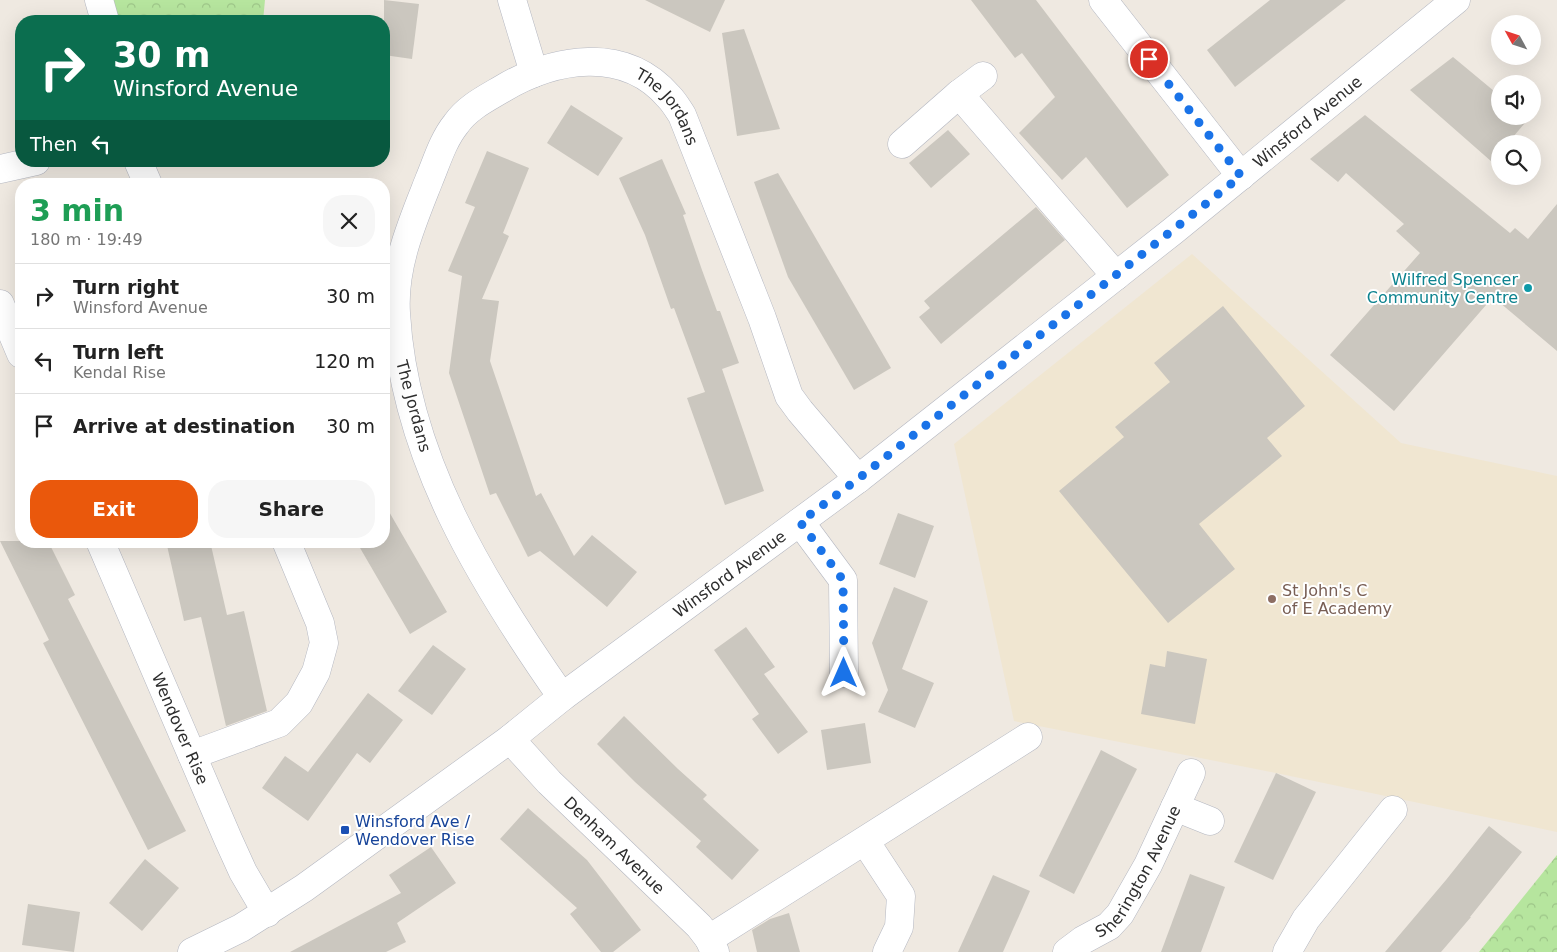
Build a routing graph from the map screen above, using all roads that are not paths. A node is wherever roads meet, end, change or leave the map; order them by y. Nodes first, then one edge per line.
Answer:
1 (99, 0) edge
2 (512, 0) edge
3 (1103, 0) edge
4 (1456, 0) edge
5 (103, 15) edge
6 (534, 73) junction
7 (983, 76) dead end
8 (959, 94) junction
9 (902, 144) dead end
10 (15, 166) edge
11 (0, 169) edge
12 (1241, 176) junction
13 (1116, 276) junction
14 (0, 304) edge
15 (15, 340) edge
16 (858, 479) junction
17 (800, 522) junction
18 (103, 548) edge
19 (289, 548) edge
20 (844, 673) dead end
21 (562, 697) junction
22 (1028, 737) dead end
23 (510, 738) junction
24 (192, 755) junction
25 (1191, 774) dead end
26 (1175, 807) junction
27 (1392, 810) dead end
28 (1210, 821) dead end
29 (865, 840) junction
30 (266, 913) junction
31 (712, 946) edge
32 (192, 952) edge
33 (887, 952) edge
34 (1067, 952) edge
35 (1288, 952) edge

1 - 5 street
2 - 6 street
3 - 12 street
4 - 12 street, Winsford Avenue
6 - 16 street, The Jordans
6 - 21 street, The Jordans
7 - 8 street
8 - 9 street
8 - 13 street
10 - 11 street
12 - 13 street, Winsford Avenue
13 - 16 street, Winsford Avenue
14 - 15 street
16 - 17 street, Winsford Avenue
17 - 20 street
17 - 21 street, Winsford Avenue
18 - 24 street, Wendover Rise
19 - 24 street
21 - 23 street, Winsford Avenue
22 - 29 street
23 - 30 street, Winsford Avenue
23 - 31 street, Denham Avenue
24 - 30 street, Wendover Rise
25 - 26 street, Sherington Avenue
26 - 28 street
26 - 34 street, Sherington Avenue
27 - 35 street
29 - 31 street
29 - 33 street
30 - 32 street, Winsford Avenue

